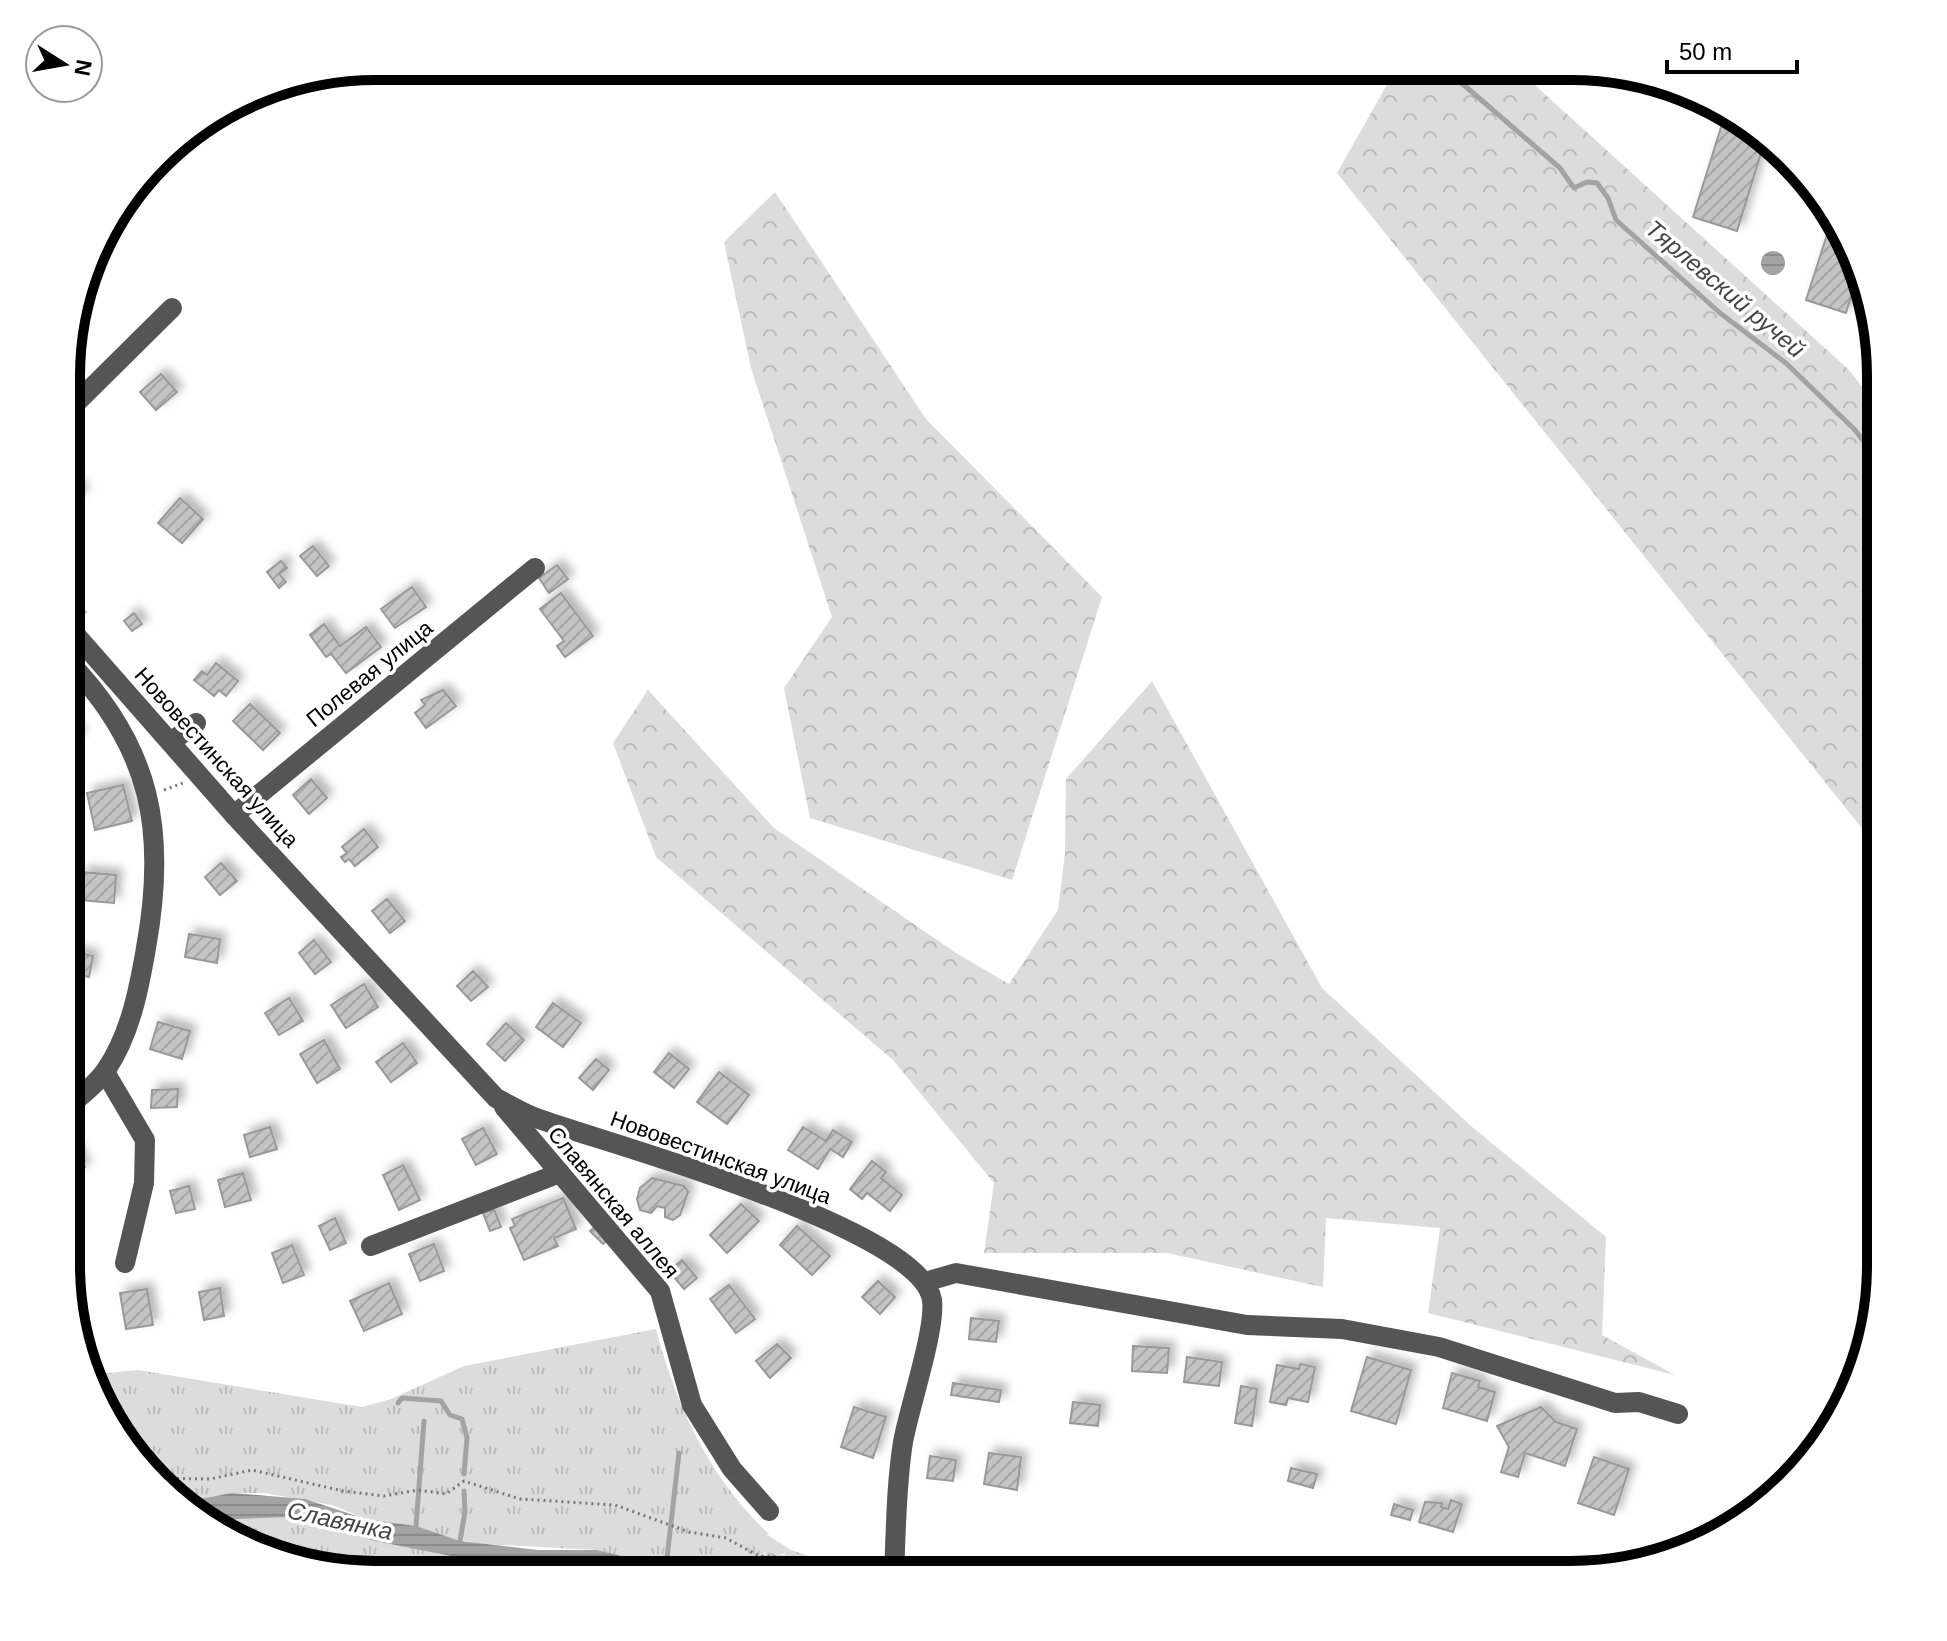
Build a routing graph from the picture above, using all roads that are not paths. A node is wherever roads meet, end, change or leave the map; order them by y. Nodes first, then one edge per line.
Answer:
1 (172, 308) dead end
2 (80, 399) edge
3 (535, 568) dead end
4 (80, 639) edge
5 (80, 675) edge
6 (129, 694) junction
7 (115, 715) junction
8 (196, 723) dead end
9 (171, 742) junction
10 (234, 815) junction
11 (105, 1072) junction
12 (80, 1089) edge
13 (496, 1098) junction
14 (560, 1173) junction
15 (371, 1246) dead end
16 (125, 1263) dead end
17 (925, 1282) junction
18 (1678, 1414) dead end
19 (769, 1511) dead end
20 (895, 1561) edge

1 - 2 street
3 - 10 street, Полевая улица
4 - 6 street, Нововестинская улица
5 - 7 street
6 - 7 street
6 - 9 street, Нововестинская улица
7 - 11 street
8 - 9 street
9 - 10 street, Нововестинская улица
10 - 13 street, Нововестинская улица
11 - 12 street
11 - 16 street
13 - 14 street, Славянская аллея
13 - 17 street, Нововестинская улица
14 - 15 street
14 - 19 street, Славянская аллея
17 - 18 street
17 - 20 street

